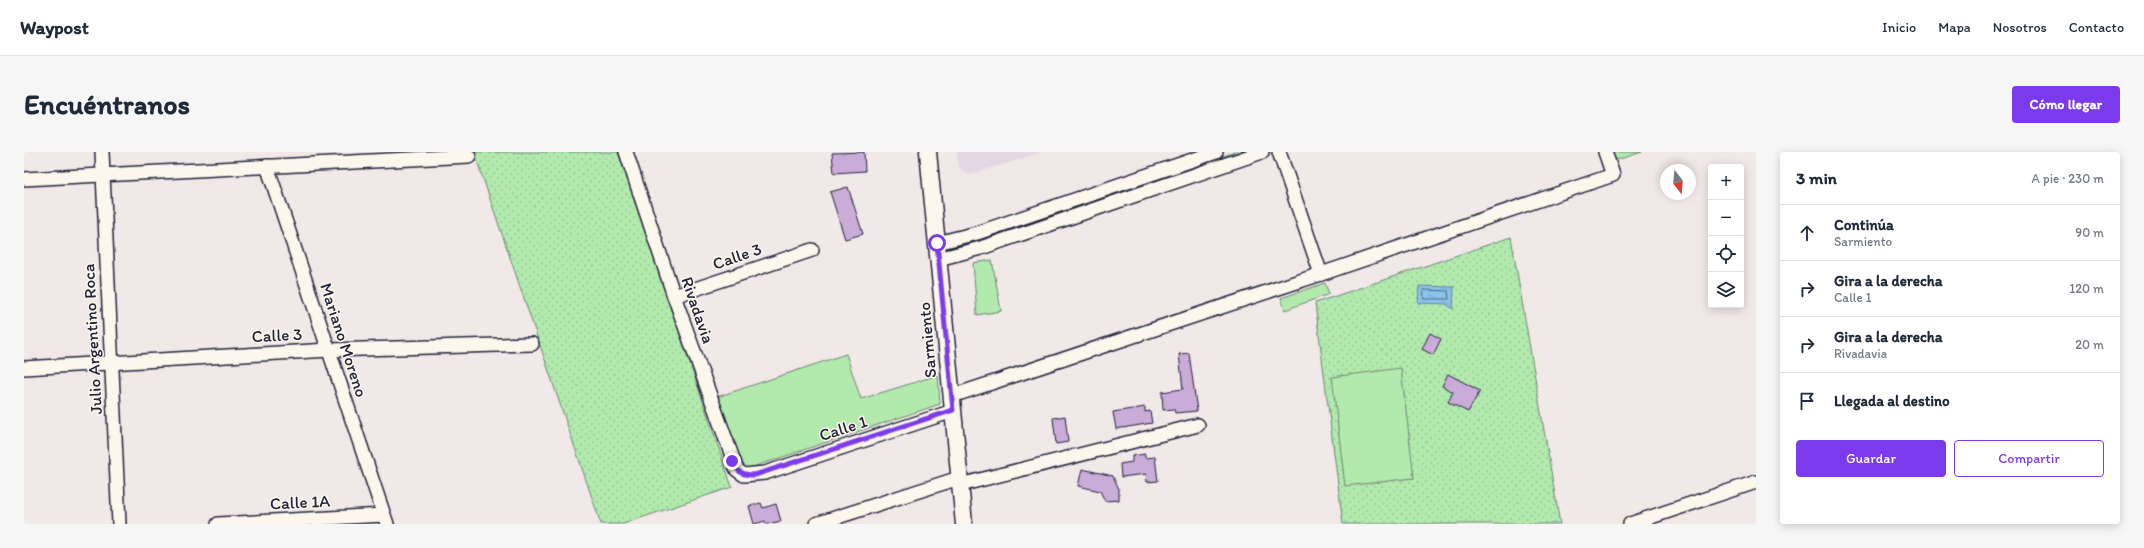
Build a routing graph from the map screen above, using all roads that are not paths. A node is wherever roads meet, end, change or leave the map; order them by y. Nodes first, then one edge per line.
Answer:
1 (102, 152) edge
2 (626, 152) edge
3 (928, 152) edge
4 (1216, 152) edge
5 (1262, 152) edge
6 (1279, 152) edge
7 (1605, 152) edge
8 (468, 156) dead end
9 (267, 166) junction
10 (103, 175) junction
11 (24, 179) edge
12 (812, 250) dead end
13 (938, 251) junction
14 (1321, 274) junction
15 (674, 296) junction
16 (532, 344) dead end
17 (329, 350) junction
18 (112, 363) junction
19 (24, 368) edge
20 (952, 403) junction
21 (1198, 425) dead end
22 (744, 475) joint
23 (960, 482) junction
24 (1756, 482) edge
25 (385, 520) edge
26 (119, 524) edge
27 (218, 524) edge
28 (816, 524) edge
29 (964, 524) edge
30 (1630, 524) edge

1 - 10 street, Julio Argentino Roca
2 - 15 street, Rivadavia
3 - 13 street, Sarmiento
4 - 13 street
5 - 13 street
6 - 14 street
7 - 14 street, Calle 1
8 - 9 street
9 - 10 street
9 - 17 street, Mariano Moreno
10 - 11 street
10 - 18 street, Julio Argentino Roca
12 - 15 street, Calle 3
13 - 20 street, Sarmiento
14 - 20 street, Calle 1
15 - 22 street, Rivadavia
16 - 17 street, Calle 3
17 - 18 street, Calle 3
17 - 25 street, Mariano Moreno
18 - 19 street, Calle 3
18 - 26 street, Julio Argentino Roca
20 - 22 street, Calle 1
20 - 23 street, Sarmiento
21 - 23 street
23 - 28 street
23 - 29 street, Sarmiento
24 - 30 street
25 - 27 street, Calle 1A

